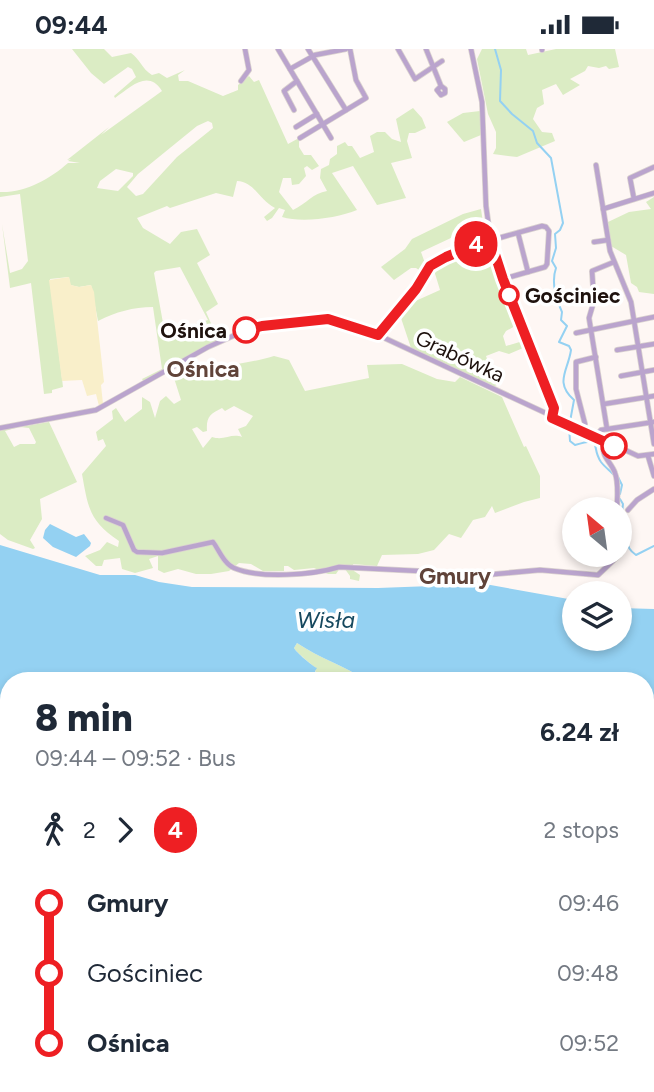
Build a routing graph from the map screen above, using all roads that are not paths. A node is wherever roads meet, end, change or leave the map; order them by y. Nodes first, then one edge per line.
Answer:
1 (245, 49) edge
2 (278, 49) edge
3 (308, 49) edge
4 (348, 49) edge
5 (398, 49) edge
6 (426, 49) edge
7 (471, 49) edge
8 (312, 56) junction
9 (442, 61) dead end
10 (433, 67) junction
11 (290, 69) junction
12 (241, 81) dead end
13 (297, 81) junction
14 (441, 86) dead end
15 (295, 110) dead end
16 (345, 110) junction
17 (317, 114) junction
18 (323, 124) junction
19 (296, 127) dead end
20 (300, 138) dead end
21 (331, 138) dead end
22 (596, 165) dead end
23 (654, 167) edge
24 (654, 193) edge
25 (634, 199) junction
26 (603, 209) junction
27 (518, 233) junction
28 (490, 238) junction
29 (608, 240) junction
30 (594, 242) dead end
31 (614, 262) junction
32 (528, 272) junction
33 (503, 279) junction
34 (654, 317) edge
35 (634, 321) junction
36 (590, 330) junction
37 (576, 333) dead end
38 (378, 335) junction
39 (654, 344) edge
40 (638, 347) junction
41 (617, 351) dead end
42 (596, 358) junction
43 (654, 370) edge
44 (643, 372) junction
45 (621, 376) dead end
46 (654, 395) edge
47 (647, 397) junction
48 (604, 404) junction
49 (552, 418) junction
50 (652, 422) edge
51 (0, 428) edge
52 (607, 429) junction
53 (583, 432) junction
54 (596, 437) junction
55 (604, 441) junction
56 (654, 444) edge
57 (652, 455) edge
58 (652, 468) edge
59 (654, 476) edge
60 (654, 489) edge
61 (617, 497) edge
62 (632, 506) edge
63 (106, 518) dead end
64 (606, 567) edge

1 - 12 street
2 - 11 street
3 - 8 street
4 - 8 street
4 - 16 street
5 - 10 street
6 - 10 street
7 - 28 street
8 - 11 street
8 - 16 street
9 - 10 street
10 - 14 street
11 - 13 street
13 - 15 street
13 - 17 street
16 - 18 street
17 - 18 street
17 - 19 street
18 - 20 street
18 - 21 street
22 - 26 street
23 - 25 street
24 - 25 street
25 - 26 street
26 - 29 street
27 - 28 street
27 - 32 street
27 - 32 street
28 - 33 street
28 - 38 street
29 - 30 street
29 - 31 street
31 - 35 street
31 - 36 street
32 - 33 street
33 - 49 street
34 - 35 street
35 - 36 street
35 - 40 street
36 - 37 street
36 - 42 street
38 - 49 street, Grabówka
38 - 51 street, Grabówka
39 - 40 street
40 - 41 street
40 - 44 street
42 - 48 street
42 - 53 street
43 - 44 street
44 - 45 street
44 - 47 street
46 - 47 street
47 - 48 street
47 - 50 street
48 - 52 street
49 - 53 street, Grabówka
50 - 52 street
50 - 56 street
52 - 54 street
53 - 54 street, Grabówka
54 - 55 street, Grabówka
55 - 57 street, Grabówka
55 - 61 street
57 - 58 street
58 - 59 street
60 - 62 street
63 - 64 street

